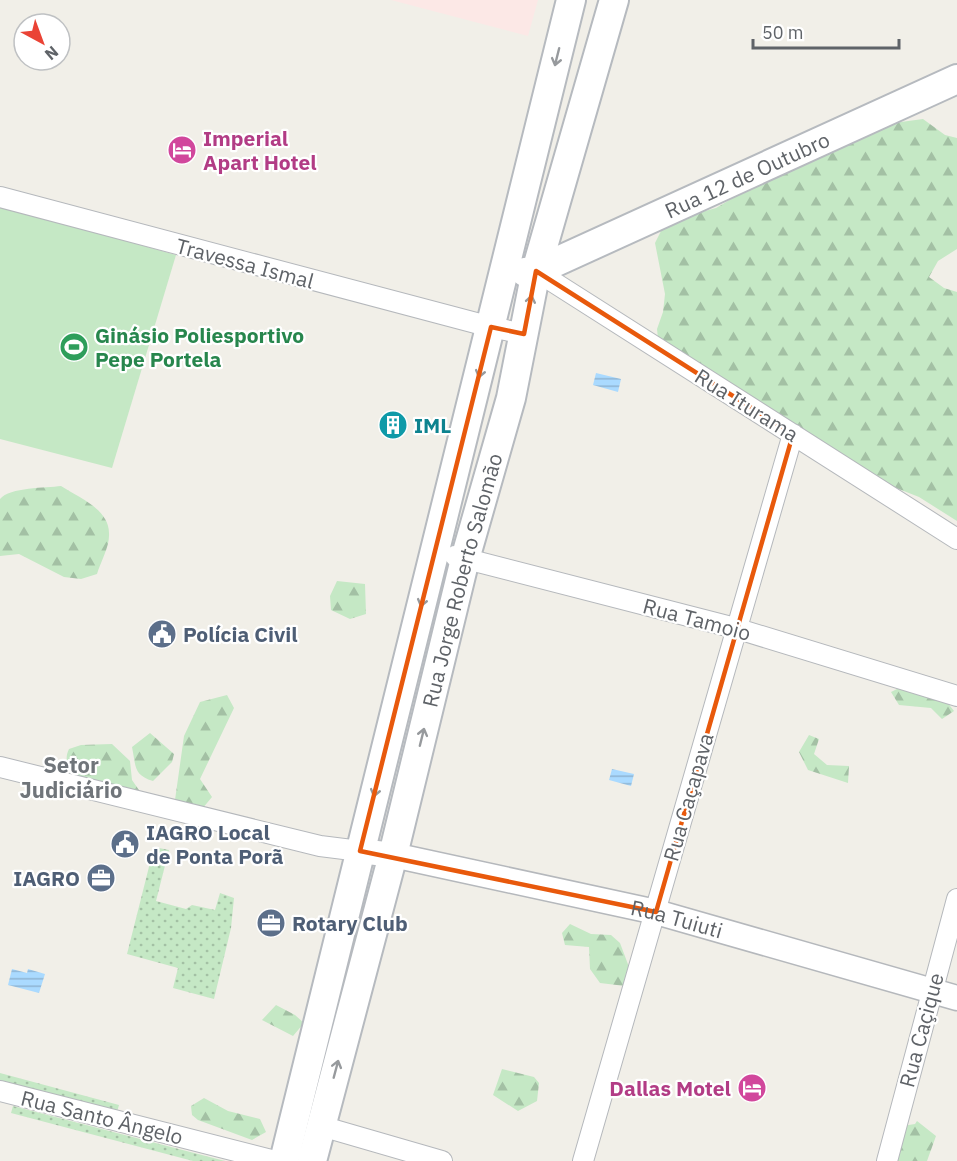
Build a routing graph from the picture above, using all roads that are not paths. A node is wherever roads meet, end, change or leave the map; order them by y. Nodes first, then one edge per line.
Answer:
1 (571, 0) edge
2 (614, 0) edge
3 (957, 79) edge
4 (0, 197) edge
5 (537, 271) junction
6 (505, 274) junction
7 (491, 327) junction
8 (524, 334) junction
9 (793, 434) junction
10 (957, 539) edge
11 (435, 550) junction
12 (465, 559) junction
13 (735, 628) junction
14 (957, 696) edge
15 (0, 767) edge
16 (360, 851) junction
17 (393, 855) junction
18 (957, 899) edge
19 (656, 912) junction
20 (932, 991) junction
21 (957, 998) edge
22 (0, 1091) edge
23 (321, 1126) junction
24 (275, 1161) edge
25 (284, 1161) edge
26 (312, 1161) edge
27 (442, 1161) edge
28 (583, 1161) edge
29 (886, 1161) edge

1 -> 6 main road, Rua Jorge Roberto Salomão
2 - 5 main road, Rua Jorge Roberto Salomão
3 - 5 main road, Rua 12 de Outubro
4 - 7 street, Travessa Ismal
5 - 6 main road, Rua 12 de Outubro
8 -> 5 main road, Rua Jorge Roberto Salomão
5 - 9 street, Rua Iturama
6 - 7 main road, Rua Jorge Roberto Salomão
7 - 8 street, Travessa Ismal
7 -> 11 main road, Rua Jorge Roberto Salomão
8 - 12 main road, Rua Jorge Roberto Salomão
9 - 10 street, Rua Iturama
9 - 13 street, Rua Caçapava
11 - 12 street, Rua Tamoio
11 -> 16 main road, Rua Jorge Roberto Salomão
12 - 13 street, Rua Tamoio
17 -> 12 main road, Rua Jorge Roberto Salomão
13 - 14 street, Rua Tamoio
13 - 19 street, Rua Caçapava
15 - 16 street
16 - 17 street, Rua Tuiuti
16 - 25 main road, Rua Jorge Roberto Salomão
17 - 19 street, Rua Tuiuti
23 -> 17 main road, Rua Jorge Roberto Salomão
18 - 20 street, Rua Caçique
19 - 20 street, Rua Tuiuti
19 - 28 street, Rua Caçapava
20 - 21 street, Rua Tuiuti
20 - 29 street, Rua Caçique
22 - 24 street, Rua Santo Ângelo
23 - 26 main road, Rua Jorge Roberto Salomão
23 - 27 street

